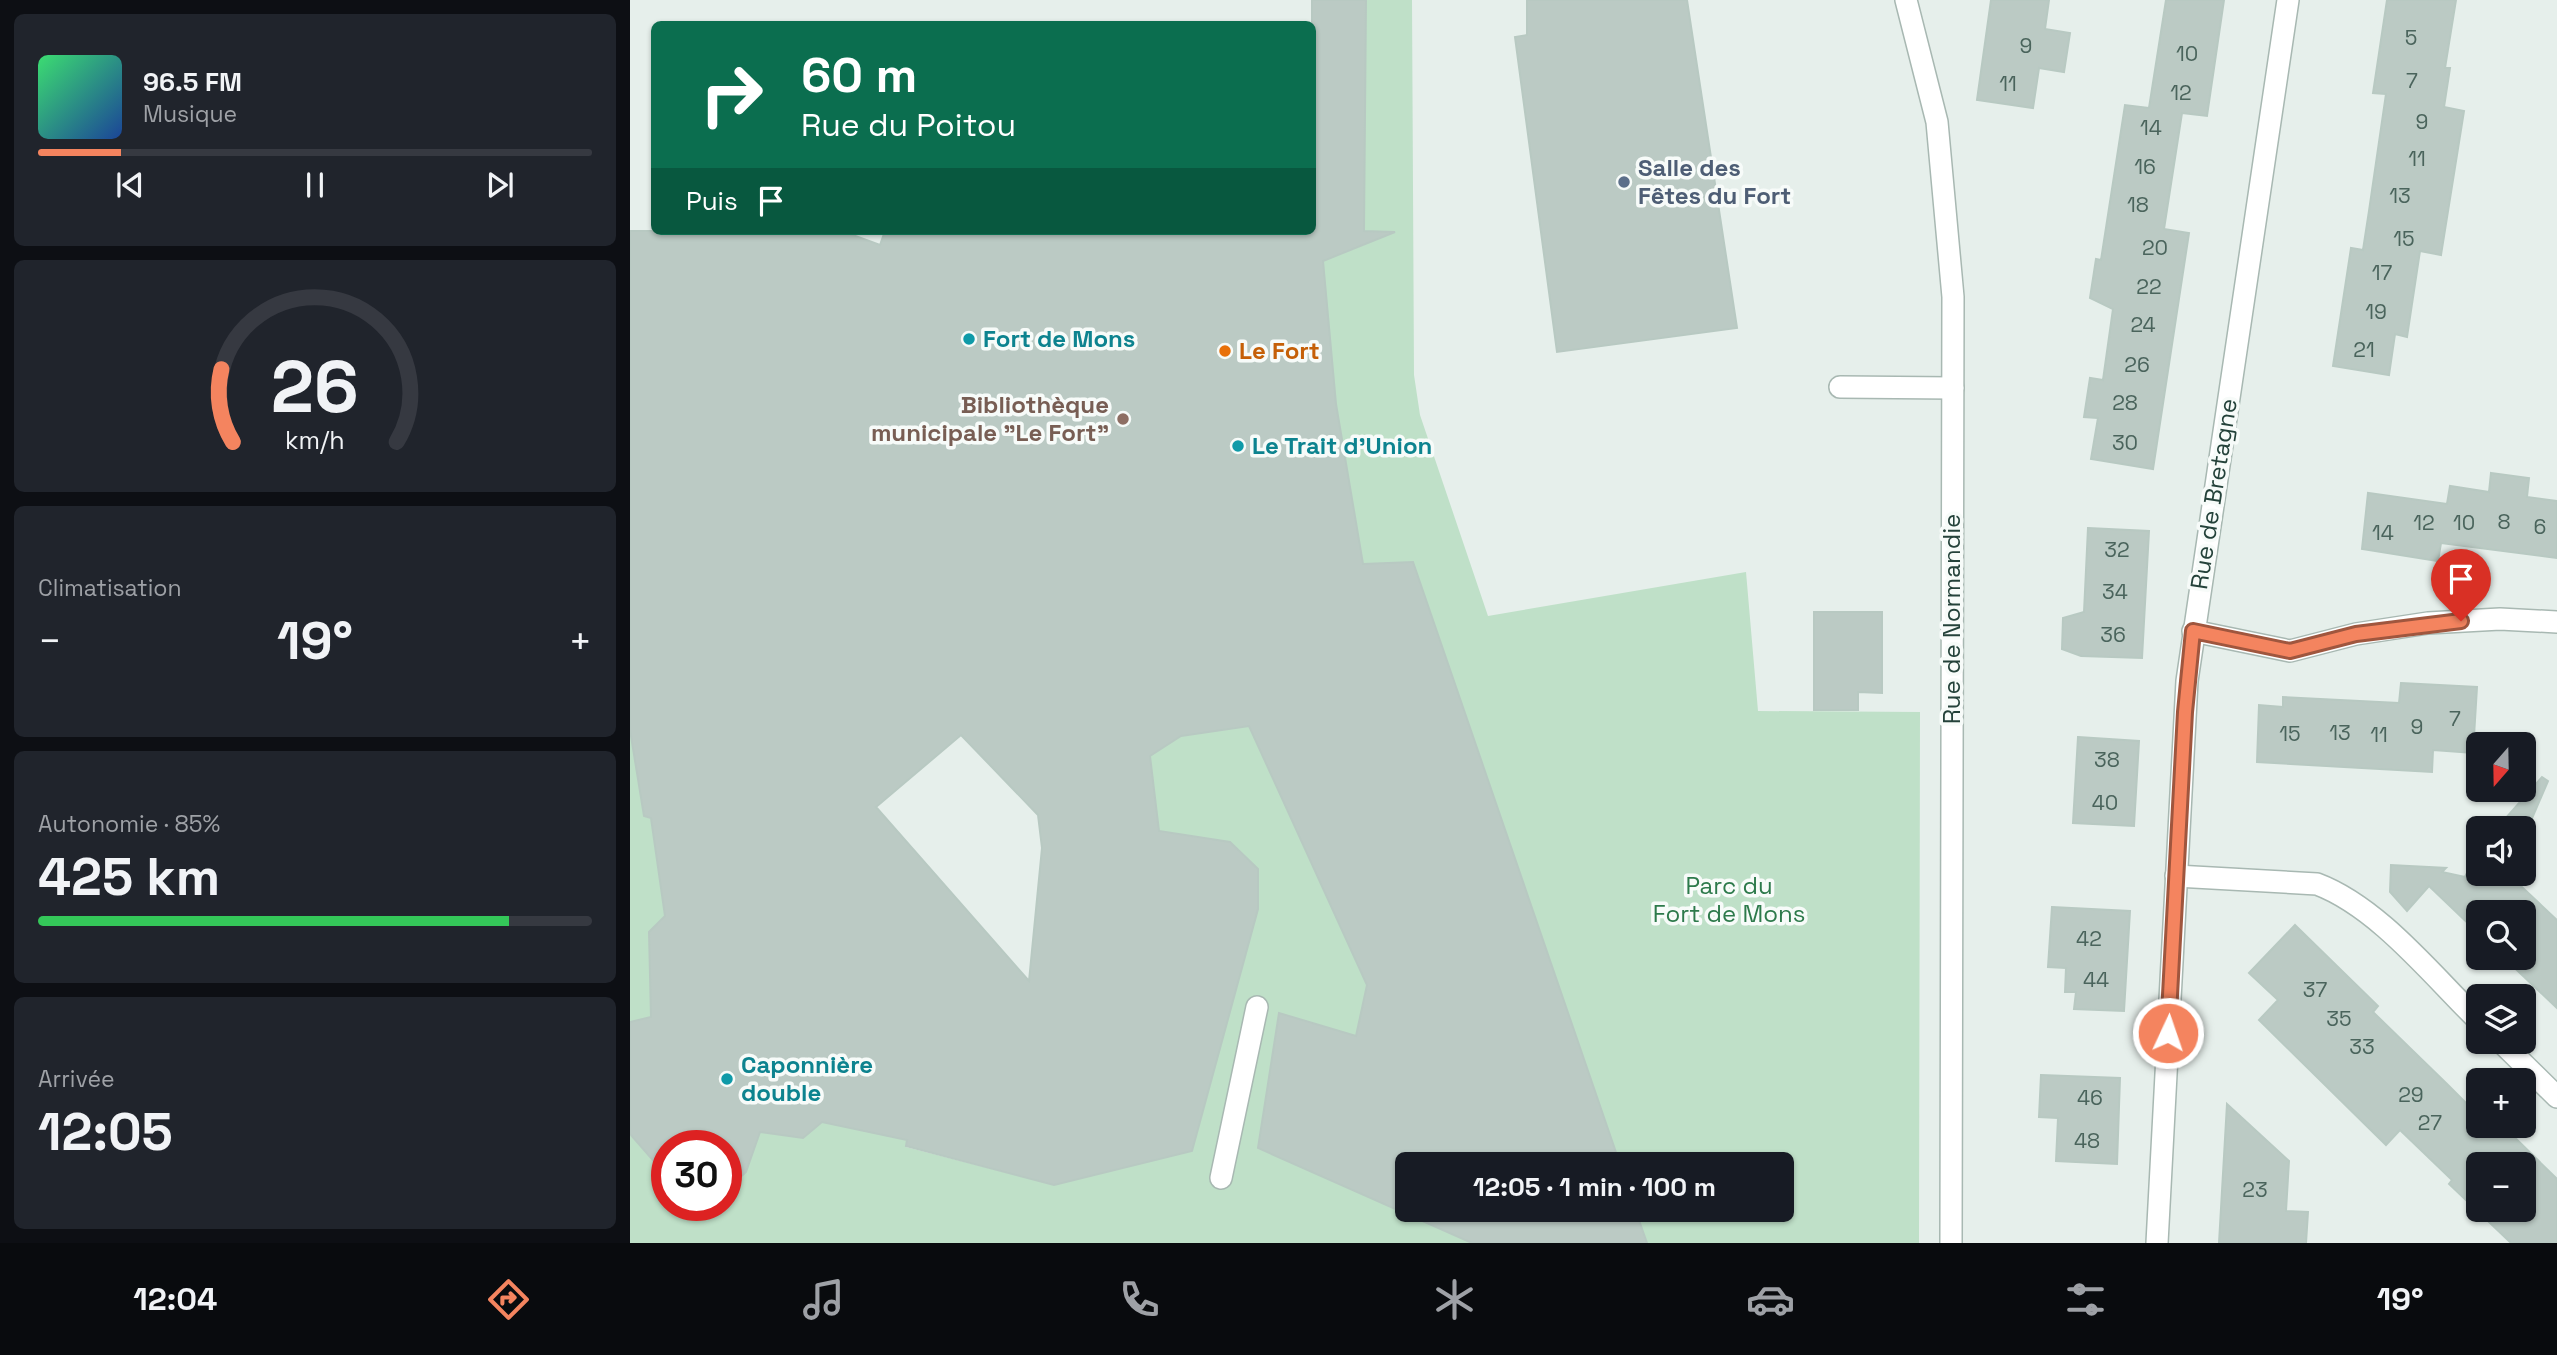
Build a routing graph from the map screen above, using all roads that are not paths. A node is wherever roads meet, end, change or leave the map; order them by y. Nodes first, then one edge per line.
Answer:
1 (1906, 0) edge
2 (2288, 0) edge
3 (1840, 387) dead end
4 (1953, 388) junction
5 (2557, 622) edge
6 (2193, 631) junction
7 (2176, 876) junction
8 (1257, 1007) dead end
9 (2466, 1008) edge
10 (2513, 1054) edge
11 (2557, 1097) edge
12 (1221, 1178) dead end
13 (1951, 1243) edge
14 (2157, 1243) edge

1 - 4 street, Rue de Normandie
2 - 6 street, Rue de Bretagne
3 - 4 street
4 - 13 street, Rue de Normandie
5 - 6 street
6 - 7 street, Rue de Bretagne
7 - 9 street
7 - 14 street, Rue de Bretagne
8 - 12 street
10 - 11 street

